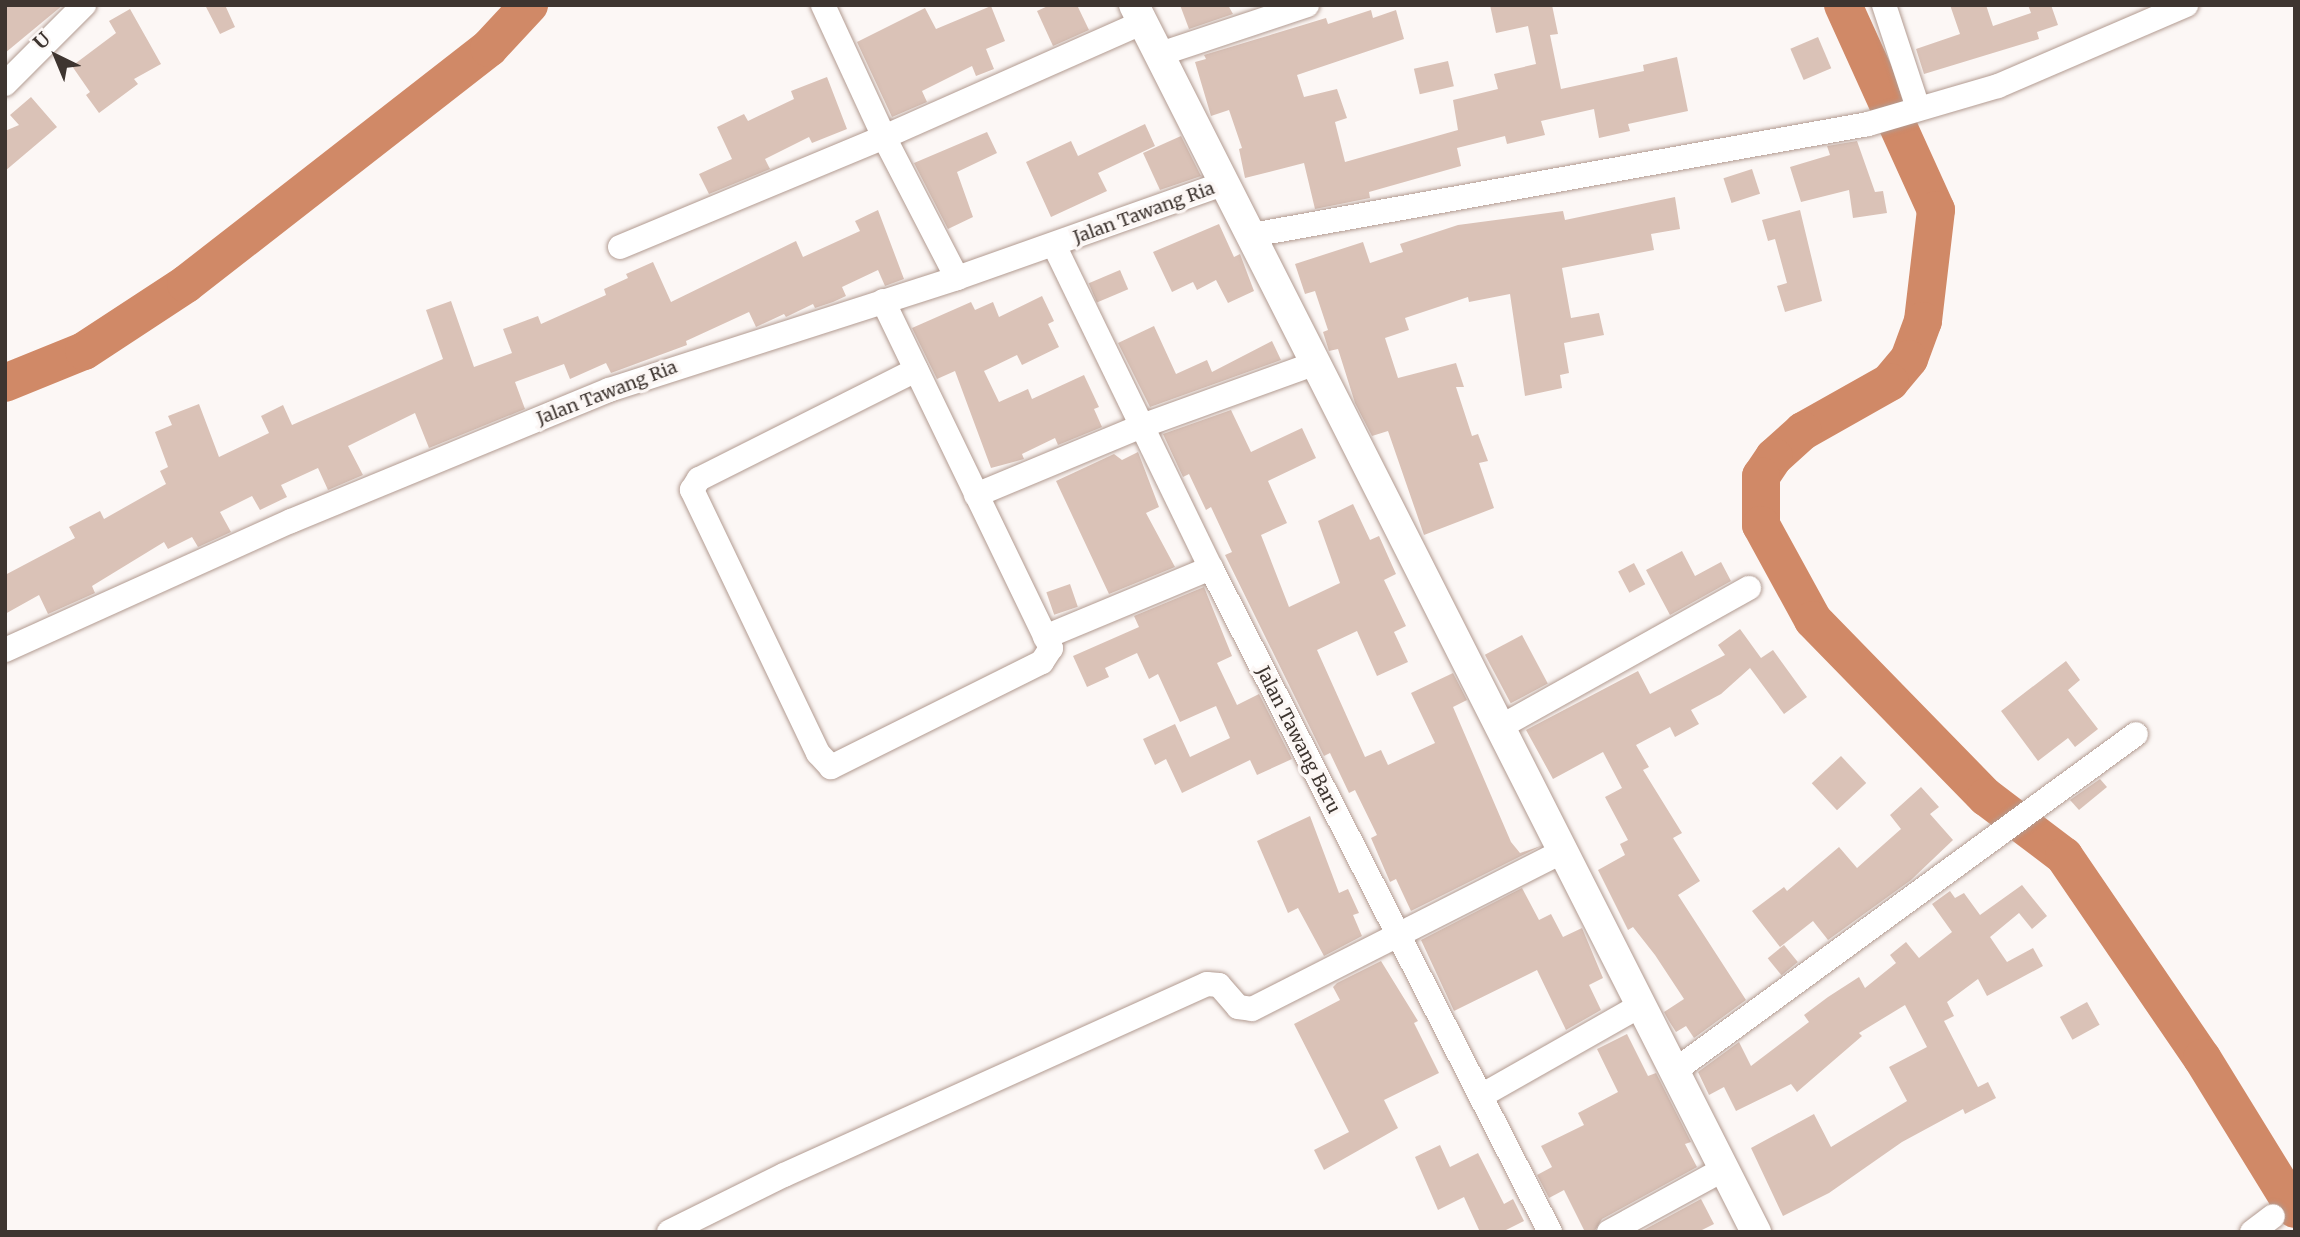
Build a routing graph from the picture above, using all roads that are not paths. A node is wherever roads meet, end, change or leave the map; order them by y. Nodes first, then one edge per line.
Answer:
1 (84, 5) edge
2 (823, 5) edge
3 (1307, 5) edge
4 (1884, 5) edge
5 (2186, 5) edge
6 (1138, 13) edge
7 (1160, 54) junction
8 (5, 85) edge
9 (1914, 109) junction
10 (884, 137) junction
11 (1226, 184) junction
12 (1252, 235) junction
13 (1054, 245) junction
14 (620, 247) dead end
15 (957, 278) junction
16 (883, 301) junction
17 (1316, 363) junction
18 (916, 370) junction
19 (1142, 426) junction
20 (976, 495) junction
21 (1211, 568) junction
22 (1749, 588) dead end
23 (1045, 637) junction
24 (5, 650) edge
25 (1502, 726) junction
26 (2136, 734) dead end
27 (1565, 850) junction
28 (1398, 936) junction
29 (1643, 1004) junction
30 (1677, 1069) junction
31 (1481, 1096) junction
32 (1726, 1168) junction
33 (2273, 1216) dead end
34 (669, 1232) edge
35 (1550, 1232) edge
36 (1609, 1232) edge
37 (1756, 1232) edge
38 (2252, 1232) edge

1 - 8 street
2 - 10 street
3 - 7 street
4 - 9 street
5 - 9 street
6 - 7 street
6 - 10 street
7 - 11 street
9 - 12 street
10 - 14 street
10 - 15 street
11 - 12 street
11 - 13 street, Jalan Tawang Ria
12 - 17 street
13 - 15 street, Jalan Tawang Ria
13 - 19 street, Jalan Tawang Baru
15 - 16 street, Jalan Tawang Ria
16 - 18 street
16 - 24 street, Jalan Tawang Ria
17 - 19 street
17 - 25 street
18 - 20 street
18 - 23 street
19 - 20 street
19 - 21 street, Jalan Tawang Baru
20 - 23 street
21 - 23 street
21 - 28 street, Jalan Tawang Baru
22 - 25 street
25 - 27 street
26 - 30 street
27 - 28 street
27 - 29 street
28 - 31 street, Jalan Tawang Baru
28 - 34 street
29 - 30 street
29 - 31 street
30 - 32 street
31 - 35 street, Jalan Tawang Baru
32 - 36 street
32 - 37 street
33 - 38 street

